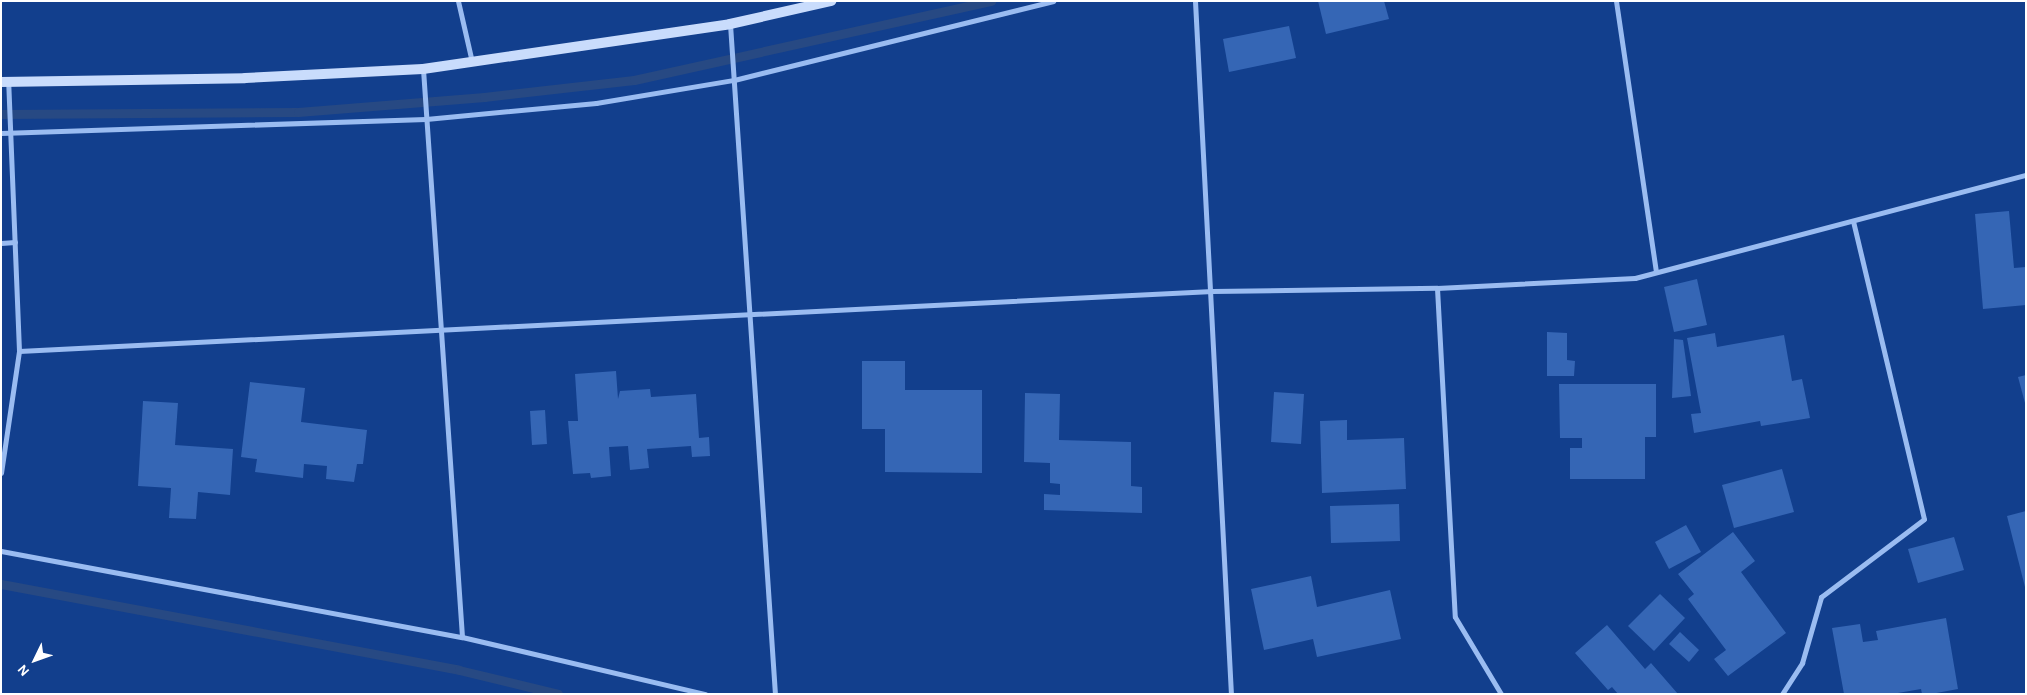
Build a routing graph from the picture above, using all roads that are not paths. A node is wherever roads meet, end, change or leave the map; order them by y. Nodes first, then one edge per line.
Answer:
1 (458, 1) edge
2 (831, 1) edge
3 (1053, 1) edge
4 (1195, 1) edge
5 (1616, 1) edge
6 (730, 24) junction
7 (472, 62) junction
8 (423, 69) junction
9 (734, 80) junction
10 (5, 82) edge
11 (426, 119) junction
12 (1, 133) edge
13 (10, 133) junction
14 (2026, 175) edge
15 (1853, 221) junction
16 (14, 242) junction
17 (1, 243) edge
18 (1656, 271) junction
19 (1437, 288) junction
20 (1212, 292) junction
21 (748, 317) junction
22 (440, 332) junction
23 (19, 351) junction
24 (1, 472) edge
25 (1, 551) edge
26 (462, 637) junction
27 (705, 694) edge
28 (775, 694) edge
29 (1231, 694) edge
30 (1500, 694) edge
31 (1782, 694) edge

1 - 7 street
2 - 6 street
3 - 9 street
4 - 20 street
5 - 18 street
6 - 7 street
6 - 9 street
7 - 8 street
8 - 10 street
8 - 11 street
9 - 11 street
9 - 21 street
10 - 13 street
11 - 13 street
11 - 22 street
12 - 13 street
13 - 16 street
14 - 15 street
15 - 18 street
15 - 31 street
16 - 17 street
16 - 23 street
18 - 19 street
19 - 20 street
19 - 30 street
20 - 21 street
20 - 29 street
21 - 22 street
21 - 28 street
22 - 23 street
22 - 26 street
23 - 24 street
25 - 26 street
26 - 27 street

